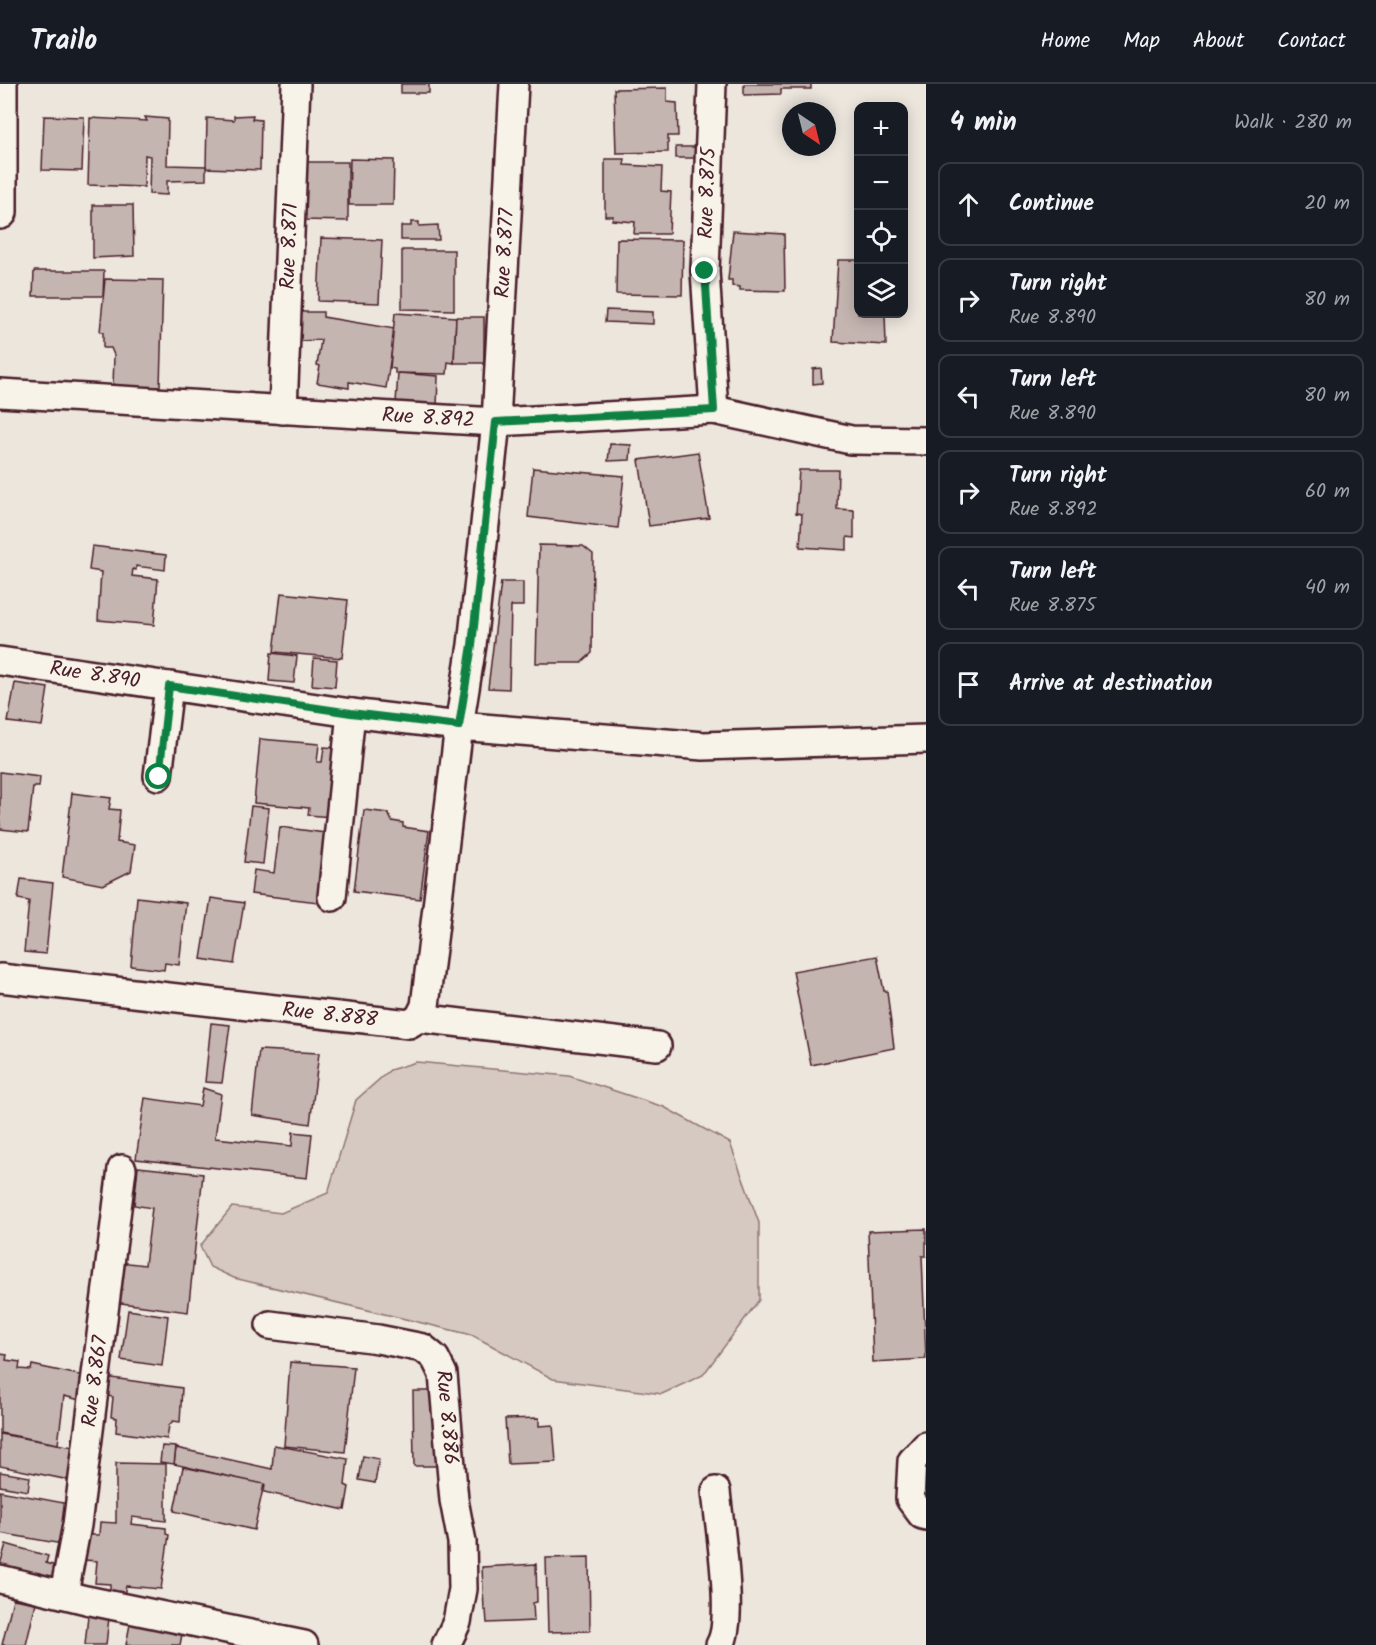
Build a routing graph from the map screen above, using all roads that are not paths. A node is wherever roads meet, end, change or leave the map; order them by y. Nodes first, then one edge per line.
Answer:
1 (0, 84) edge
2 (296, 84) edge
3 (514, 84) edge
4 (712, 84) edge
5 (0, 212) edge
6 (0, 393) edge
7 (283, 410) junction
8 (714, 410) junction
9 (496, 422) junction
10 (926, 441) edge
11 (0, 662) edge
12 (169, 686) junction
13 (351, 713) junction
14 (459, 726) junction
15 (926, 739) edge
16 (159, 777) dead end
17 (332, 897) dead end
18 (0, 978) edge
19 (418, 1018) junction
20 (657, 1046) dead end
21 (122, 1169) dead end
22 (270, 1325) dead end
23 (926, 1446) edge
24 (716, 1491) dead end
25 (926, 1516) edge
26 (0, 1579) edge
27 (64, 1593) junction
28 (304, 1645) edge
29 (446, 1645) edge
30 (720, 1645) edge

1 - 5 main road
2 - 7 street, Rue 8.871
3 - 9 street, Rue 8.877
4 - 8 street, Rue 8.875
6 - 7 street, Rue 8.892
7 - 9 street, Rue 8.892
8 - 9 street, Rue 8.892
8 - 10 street, Rue 8.892
9 - 14 street
11 - 12 street, Rue 8.890
12 - 13 street, Rue 8.890
12 - 16 street
13 - 14 street, Rue 8.890
13 - 17 street
14 - 15 street, Rue 8.890
14 - 19 street
18 - 19 street, Rue 8.888
19 - 20 street, Rue 8.888
21 - 27 street, Rue 8.867
22 - 29 street, Rue 8.886
23 - 25 street
24 - 30 street
26 - 27 street
27 - 28 street

